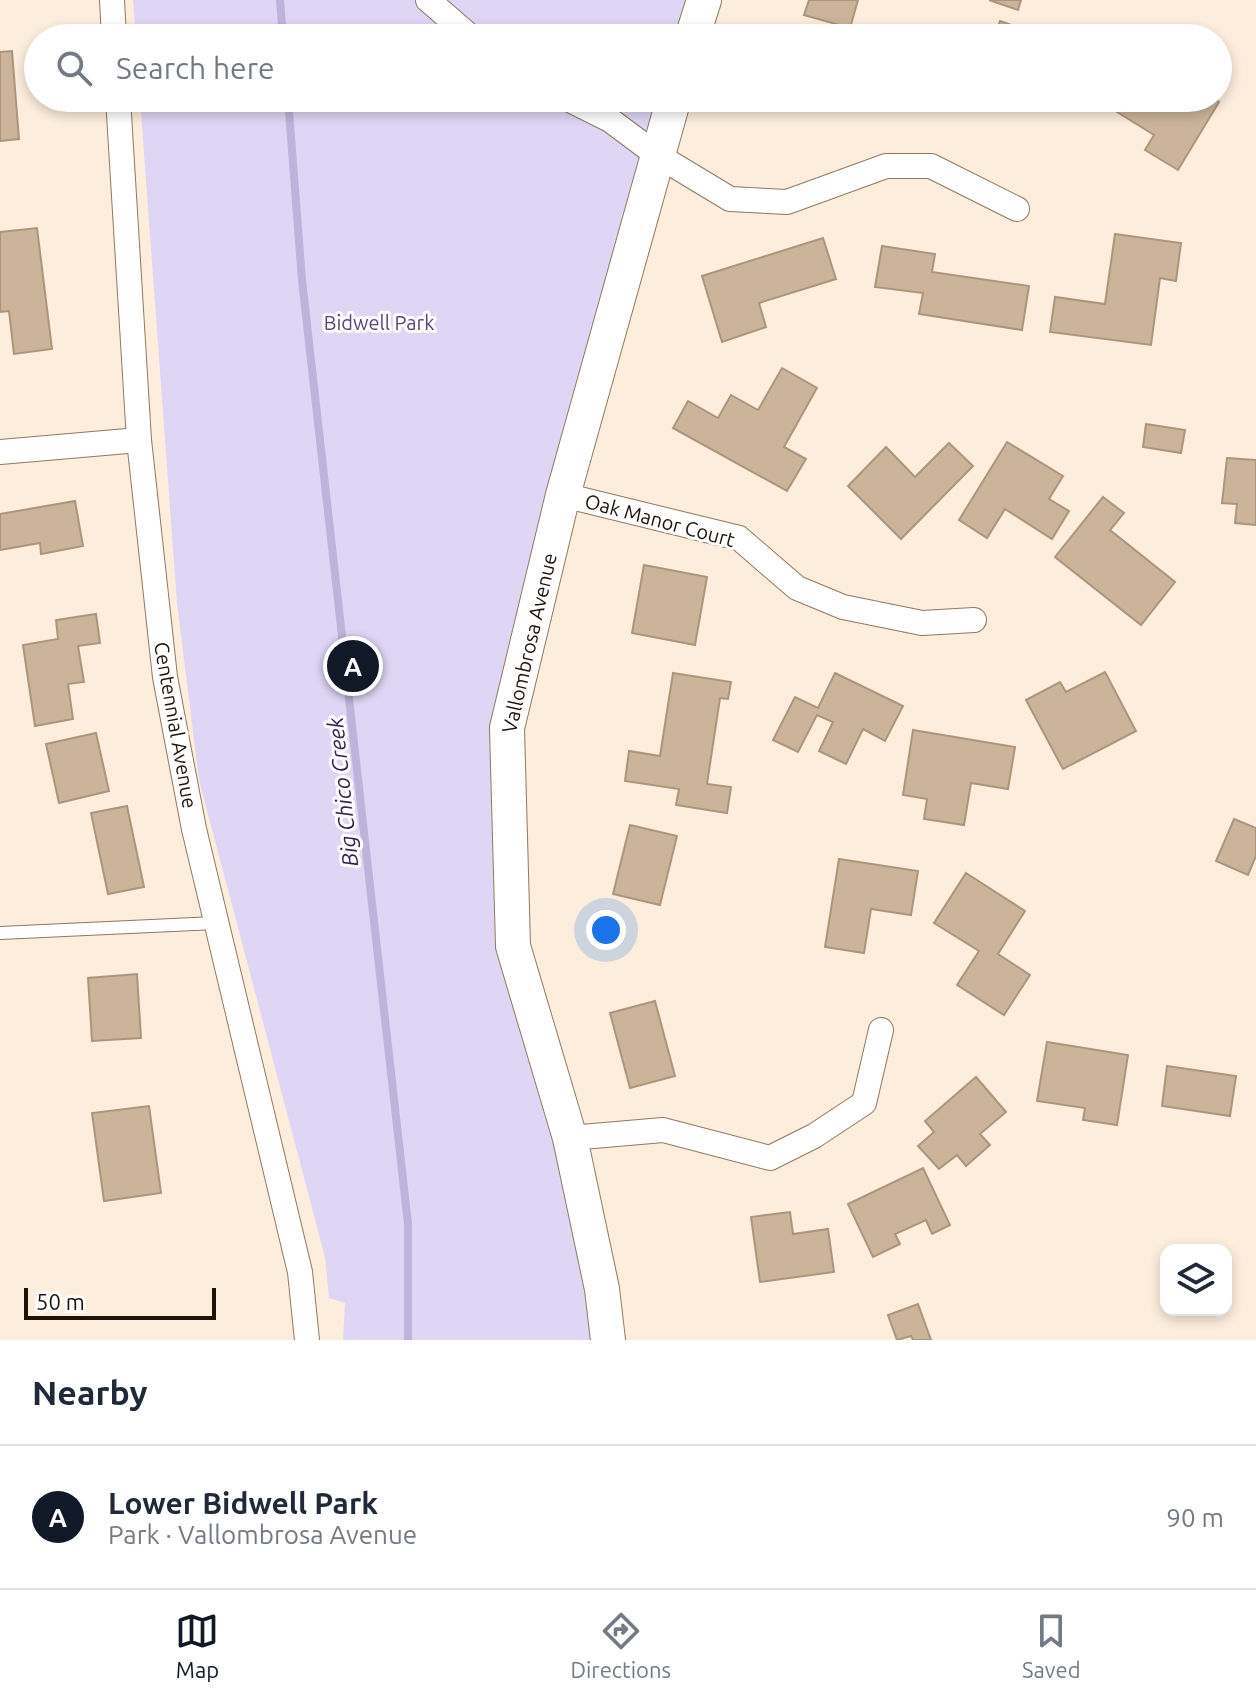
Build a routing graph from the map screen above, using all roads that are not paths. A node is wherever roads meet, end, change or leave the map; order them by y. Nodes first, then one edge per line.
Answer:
1 (112, 0) edge
2 (428, 0) edge
3 (704, 0) edge
4 (113, 24) edge
5 (456, 24) edge
6 (696, 24) edge
7 (119, 112) edge
8 (594, 112) edge
9 (670, 112) edge
10 (657, 155) junction
11 (1017, 209) dead end
12 (139, 440) junction
13 (0, 452) edge
14 (563, 495) junction
15 (974, 620) dead end
16 (216, 923) junction
17 (0, 933) edge
18 (881, 1030) dead end
19 (570, 1138) junction
20 (602, 1289) junction
21 (307, 1340) edge
22 (591, 1340) edge
23 (608, 1340) edge

1 - 4 street
2 - 5 street
3 - 6 street
7 - 12 street, Centennial Avenue
8 - 10 street
9 - 10 street, Vallombrosa Avenue
10 - 11 street
10 - 14 street, Vallombrosa Avenue
12 - 13 street
12 - 16 street, Centennial Avenue
14 - 15 street, Oak Manor Court
14 - 19 street, Vallombrosa Avenue
16 - 17 lane
16 - 21 street, Centennial Avenue
18 - 19 street
19 - 20 street, Vallombrosa Avenue
20 - 22 street, Vallombrosa Avenue
20 - 23 street, Vallombrosa Avenue

